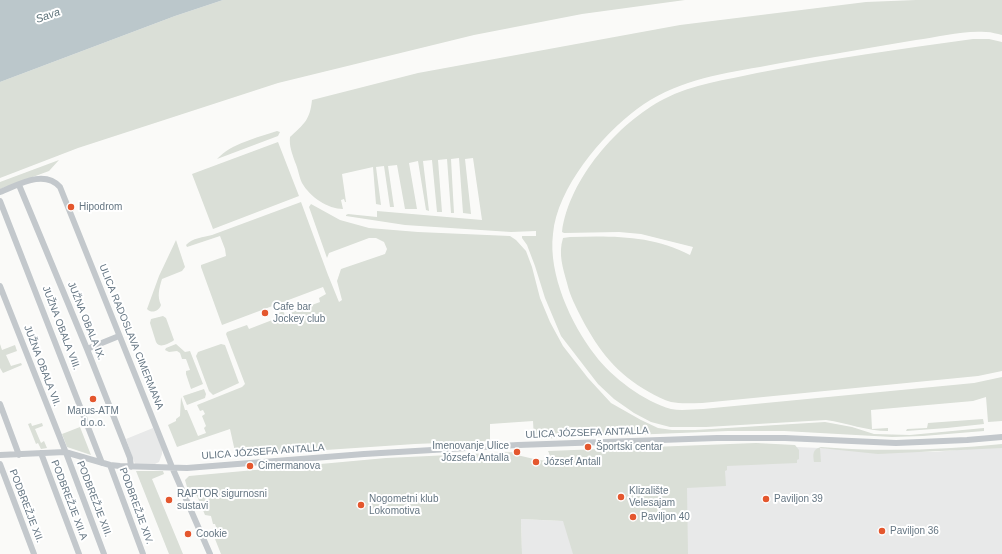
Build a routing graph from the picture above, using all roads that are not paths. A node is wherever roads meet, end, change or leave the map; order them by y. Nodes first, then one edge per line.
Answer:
1 (19, 185) junction
2 (0, 192) edge
3 (0, 201) edge
4 (0, 286) edge
5 (119, 336) junction
6 (87, 349) junction
7 (0, 404) edge
8 (1002, 437) edge
9 (65, 452) junction
10 (41, 453) junction
11 (0, 455) edge
12 (19, 455) junction
13 (102, 463) junction
14 (0, 464) edge
15 (110, 465) junction
16 (131, 467) junction
17 (172, 467) junction
18 (34, 554) edge
19 (79, 554) edge
20 (104, 554) edge
21 (143, 554) edge
22 (210, 554) edge

1 - 2 street, ULICA RADOSLAVA CIMERMANA
1 - 5 street, ULICA RADOSLAVA CIMERMANA
1 - 6 street, JUŽNA OBALA IX.
3 - 13 street, JUŽNA OBALA VIII.
4 - 9 street, JUŽNA OBALA VII.
5 - 6 street
5 - 17 street, ULICA RADOSLAVA CIMERMANA
6 - 16 street, JUŽNA OBALA IX.
7 - 12 street
8 - 17 street, ULICA JÓZSEFA ANTALLA
9 - 10 street, ULICA JÓZSEFA ANTALLA
9 - 13 street, ULICA JÓZSEFA ANTALLA
9 - 20 street, PODBREŽJE XIII.
10 - 12 street, ULICA JÓZSEFA ANTALLA
10 - 19 street, PODBREŽJE XII.A
11 - 12 street, ULICA JÓZSEFA ANTALLA
13 - 15 street, ULICA JÓZSEFA ANTALLA
14 - 18 street, PODBREŽJE XII.
15 - 16 street, ULICA JÓZSEFA ANTALLA
15 - 21 street, PODBREŽJE XIV.
16 - 17 street, ULICA JÓZSEFA ANTALLA
17 - 22 street, ULICA RADOSLAVA CIMERMANA

